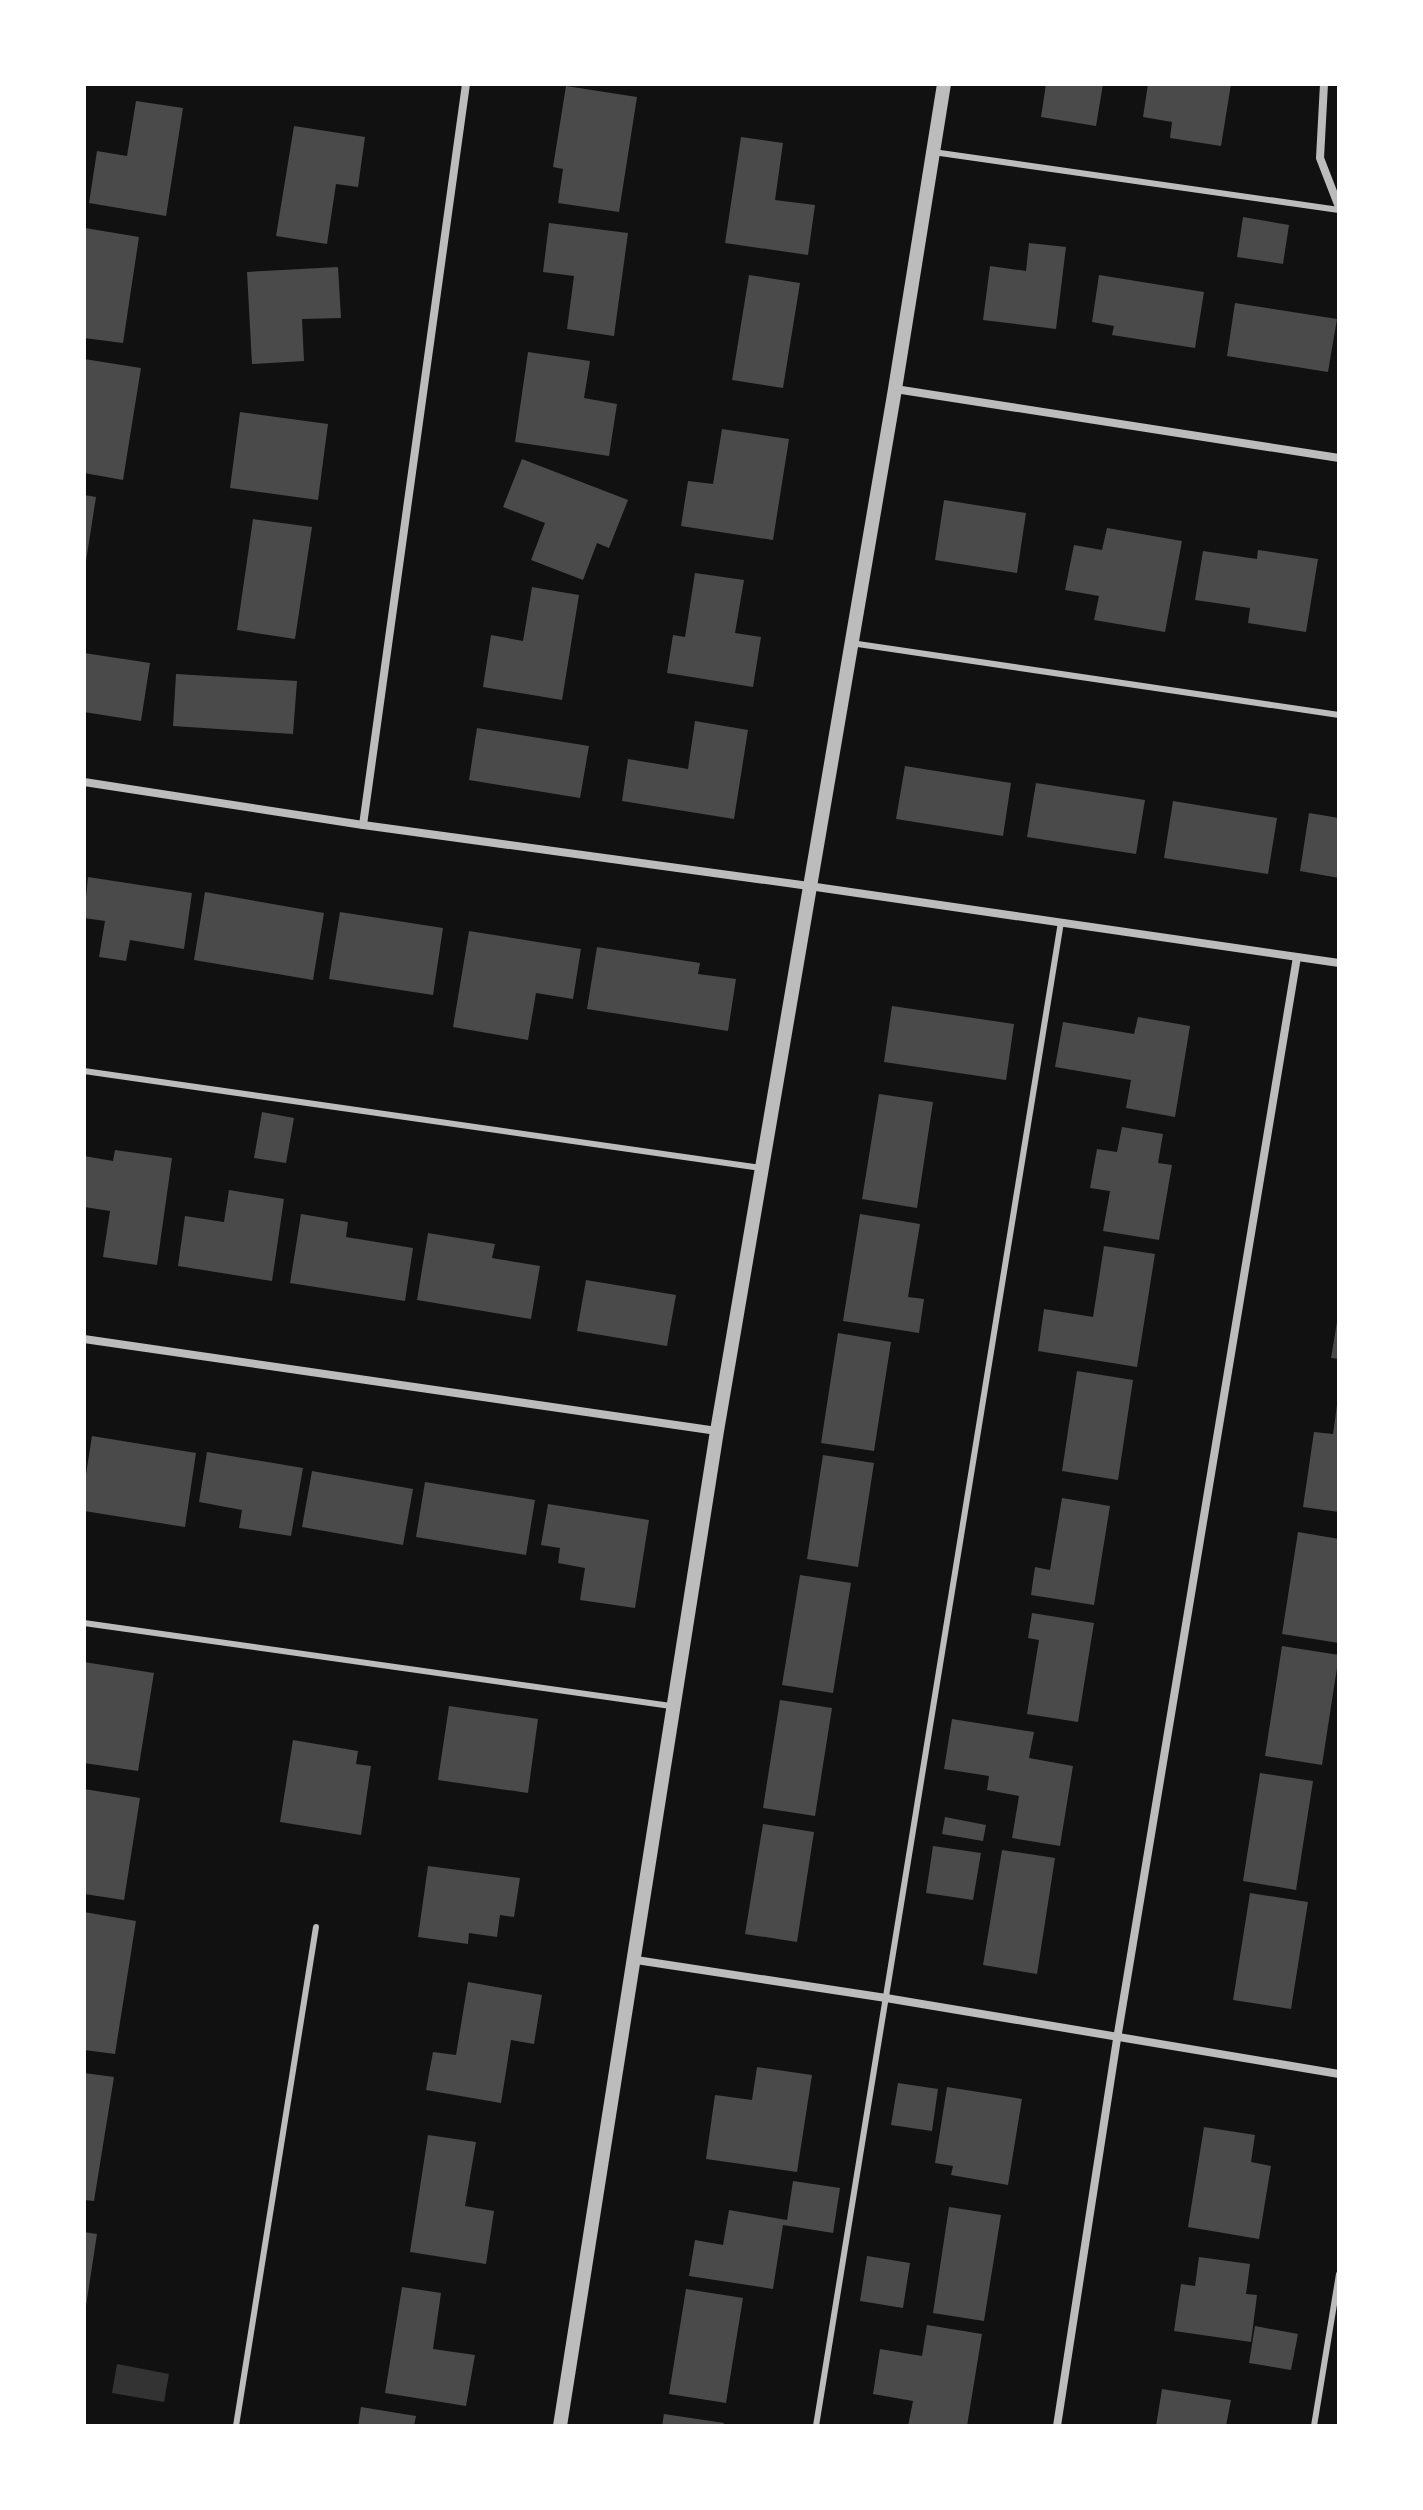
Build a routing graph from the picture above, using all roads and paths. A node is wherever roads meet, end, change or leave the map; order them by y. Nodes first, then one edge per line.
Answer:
1 (466, 84) edge
2 (944, 84) edge
3 (1324, 84) edge
4 (933, 152) junction
5 (1339, 208) edge
6 (895, 389) junction
7 (1339, 458) edge
8 (851, 643) junction
9 (1339, 715) edge
10 (84, 782) edge
11 (363, 825) junction
12 (809, 886) junction
13 (1061, 922) junction
14 (1297, 957) junction
15 (1339, 963) edge
16 (84, 1071) edge
17 (761, 1168) junction
18 (84, 1339) edge
19 (717, 1431) junction
20 (84, 1623) edge
21 (674, 1707) junction
22 (316, 1927) dead end
23 (636, 1960) junction
24 (886, 1998) junction
25 (1117, 2039) junction
26 (1339, 2074) edge
27 (1339, 2274) edge
28 (236, 2426) edge
29 (560, 2426) edge
30 (816, 2426) edge
31 (1057, 2426) edge
32 (1314, 2426) edge

1 - 11 street
2 - 4 street
3 - 5 street
4 - 5 lane
4 - 6 street
6 - 7 street
6 - 8 street
8 - 9 lane
8 - 12 street
10 - 11 street
11 - 12 street
12 - 13 street
12 - 17 street
13 - 14 street
13 - 24 lane
14 - 15 street
14 - 25 street
16 - 17 lane
17 - 19 street
18 - 19 street
19 - 21 street
20 - 21 lane
21 - 23 street
22 - 28 lane
23 - 24 street
23 - 29 street
24 - 25 street
24 - 30 lane
25 - 26 street
25 - 31 street
27 - 32 lane

